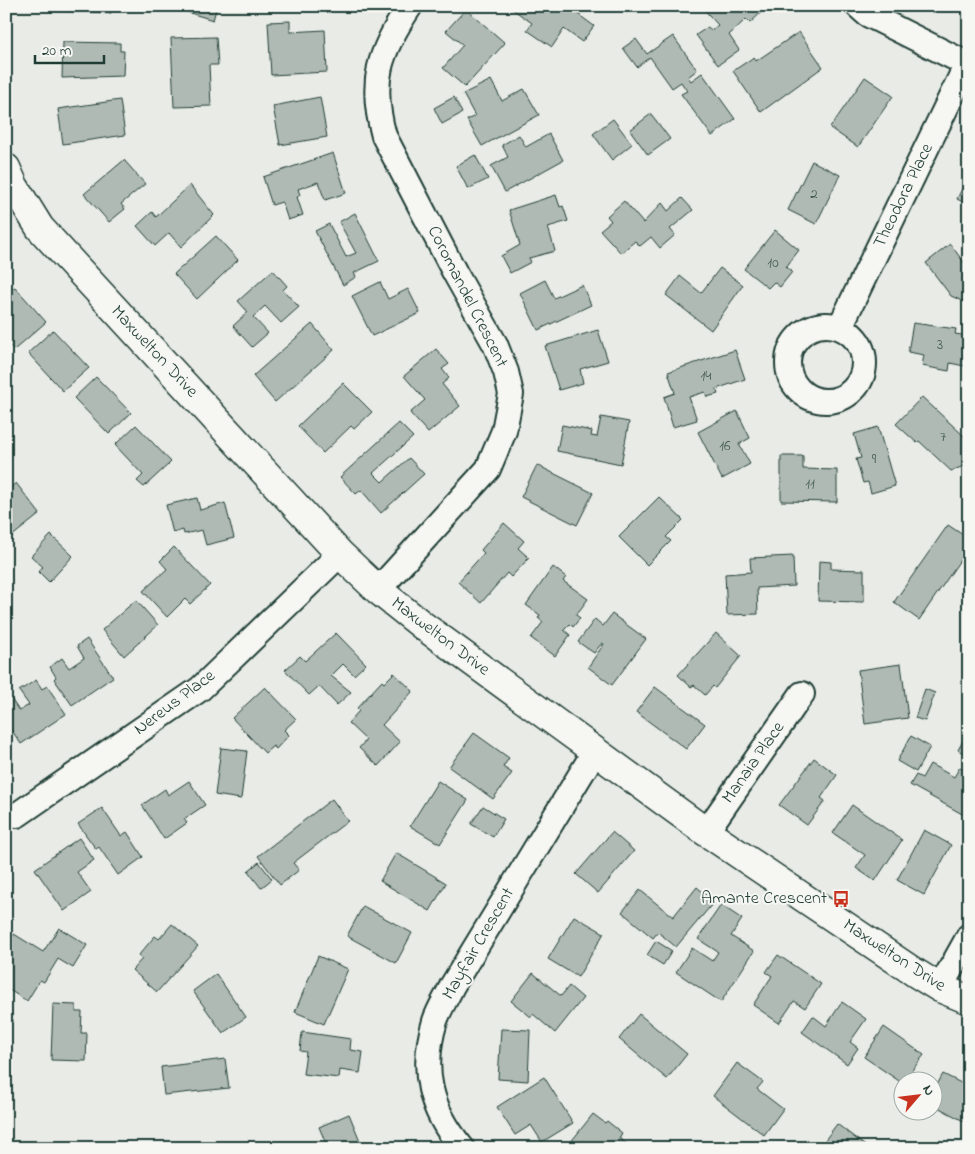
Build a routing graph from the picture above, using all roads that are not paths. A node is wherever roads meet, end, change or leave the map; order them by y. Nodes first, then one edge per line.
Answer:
1 (410, 6) edge
2 (858, 6) edge
3 (968, 64) edge
4 (6, 168) edge
5 (840, 328) dead end
6 (340, 554) junction
7 (378, 590) junction
8 (802, 694) dead end
9 (595, 751) junction
10 (17, 815) dead end
11 (706, 832) junction
12 (969, 936) edge
13 (940, 988) junction
14 (969, 1000) edge
15 (462, 1148) edge

1 - 7 street, Coromandel Crescent
2 - 3 street
3 - 5 street, Theodora Place
4 - 6 street, Maxwelton Drive
6 - 7 street, Maxwelton Drive
6 - 10 street, Nereus Place
7 - 9 street, Maxwelton Drive
8 - 11 street, Manaia Place
9 - 11 street, Maxwelton Drive
9 - 15 street, Mayfair Crescent
11 - 13 street, Maxwelton Drive
12 - 13 street
13 - 14 street, Maxwelton Drive

